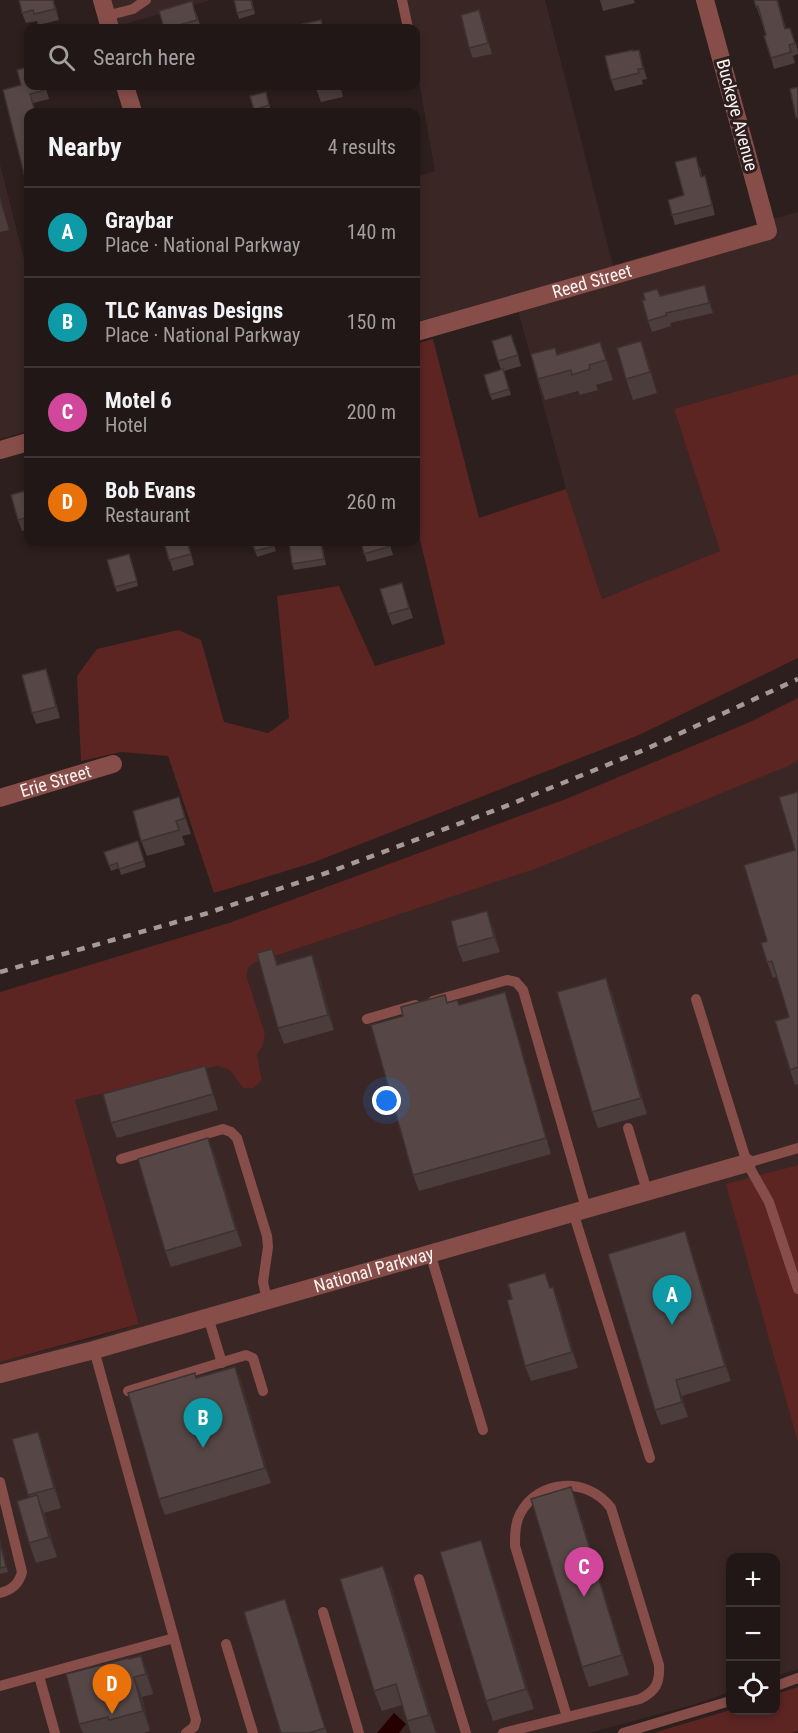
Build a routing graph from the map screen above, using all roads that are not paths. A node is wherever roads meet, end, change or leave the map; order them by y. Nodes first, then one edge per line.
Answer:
1 (147, 0) edge
2 (403, 0) edge
3 (705, 0) edge
4 (106, 15) edge
5 (407, 24) edge
6 (126, 90) edge
7 (132, 108) edge
8 (768, 231) joint
9 (420, 331) edge
10 (24, 443) edge
11 (0, 450) edge
12 (113, 764) dead end
13 (0, 798) edge
14 (696, 999) dead end
15 (367, 1019) dead end
16 (628, 1128) dead end
17 (798, 1149) edge
18 (121, 1159) dead end
19 (747, 1163) junction
20 (647, 1191) junction
21 (579, 1210) junction
22 (430, 1253) junction
23 (798, 1289) edge
24 (267, 1300) junction
25 (208, 1317) junction
26 (94, 1350) junction
27 (222, 1363) junction
28 (0, 1374) edge
29 (263, 1390) dead end
30 (128, 1391) edge
31 (483, 1430) dead end
32 (650, 1458) dead end
33 (0, 1482) edge
34 (419, 1579) dead end
35 (0, 1593) edge
36 (323, 1612) dead end
37 (174, 1638) junction
38 (226, 1644) dead end
39 (39, 1676) junction
40 (798, 1678) edge
41 (780, 1685) edge
42 (0, 1686) edge
43 (726, 1702) edge
44 (567, 1717) junction
45 (55, 1733) edge
46 (186, 1733) edge
47 (253, 1733) edge
48 (359, 1733) edge
49 (466, 1733) edge
50 (503, 1733) edge
51 (623, 1733) edge

1 - 4 lane
2 - 5 lane
3 - 8 street, Buckeye Avenue
6 - 7 street
8 - 9 street, Reed Street
10 - 11 street
12 - 13 street, Erie Street
14 - 19 lane
15 - 21 lane
16 - 20 lane
17 - 19 lane
18 - 24 lane
19 - 20 street, National Parkway
19 - 23 lane
20 - 21 street, National Parkway
21 - 22 street, National Parkway
21 - 32 lane
22 - 24 street, National Parkway
22 - 31 lane
24 - 25 street, National Parkway
25 - 26 street, National Parkway
25 - 27 lane
26 - 28 street, National Parkway
26 - 37 lane
27 - 29 lane
27 - 30 lane
33 - 35 lane
34 - 49 lane
36 - 48 lane
37 - 39 lane
37 - 46 lane
38 - 47 lane
39 - 42 lane
39 - 45 lane
40 - 41 lane
43 - 51 lane
44 - 44 lane
44 - 50 lane

